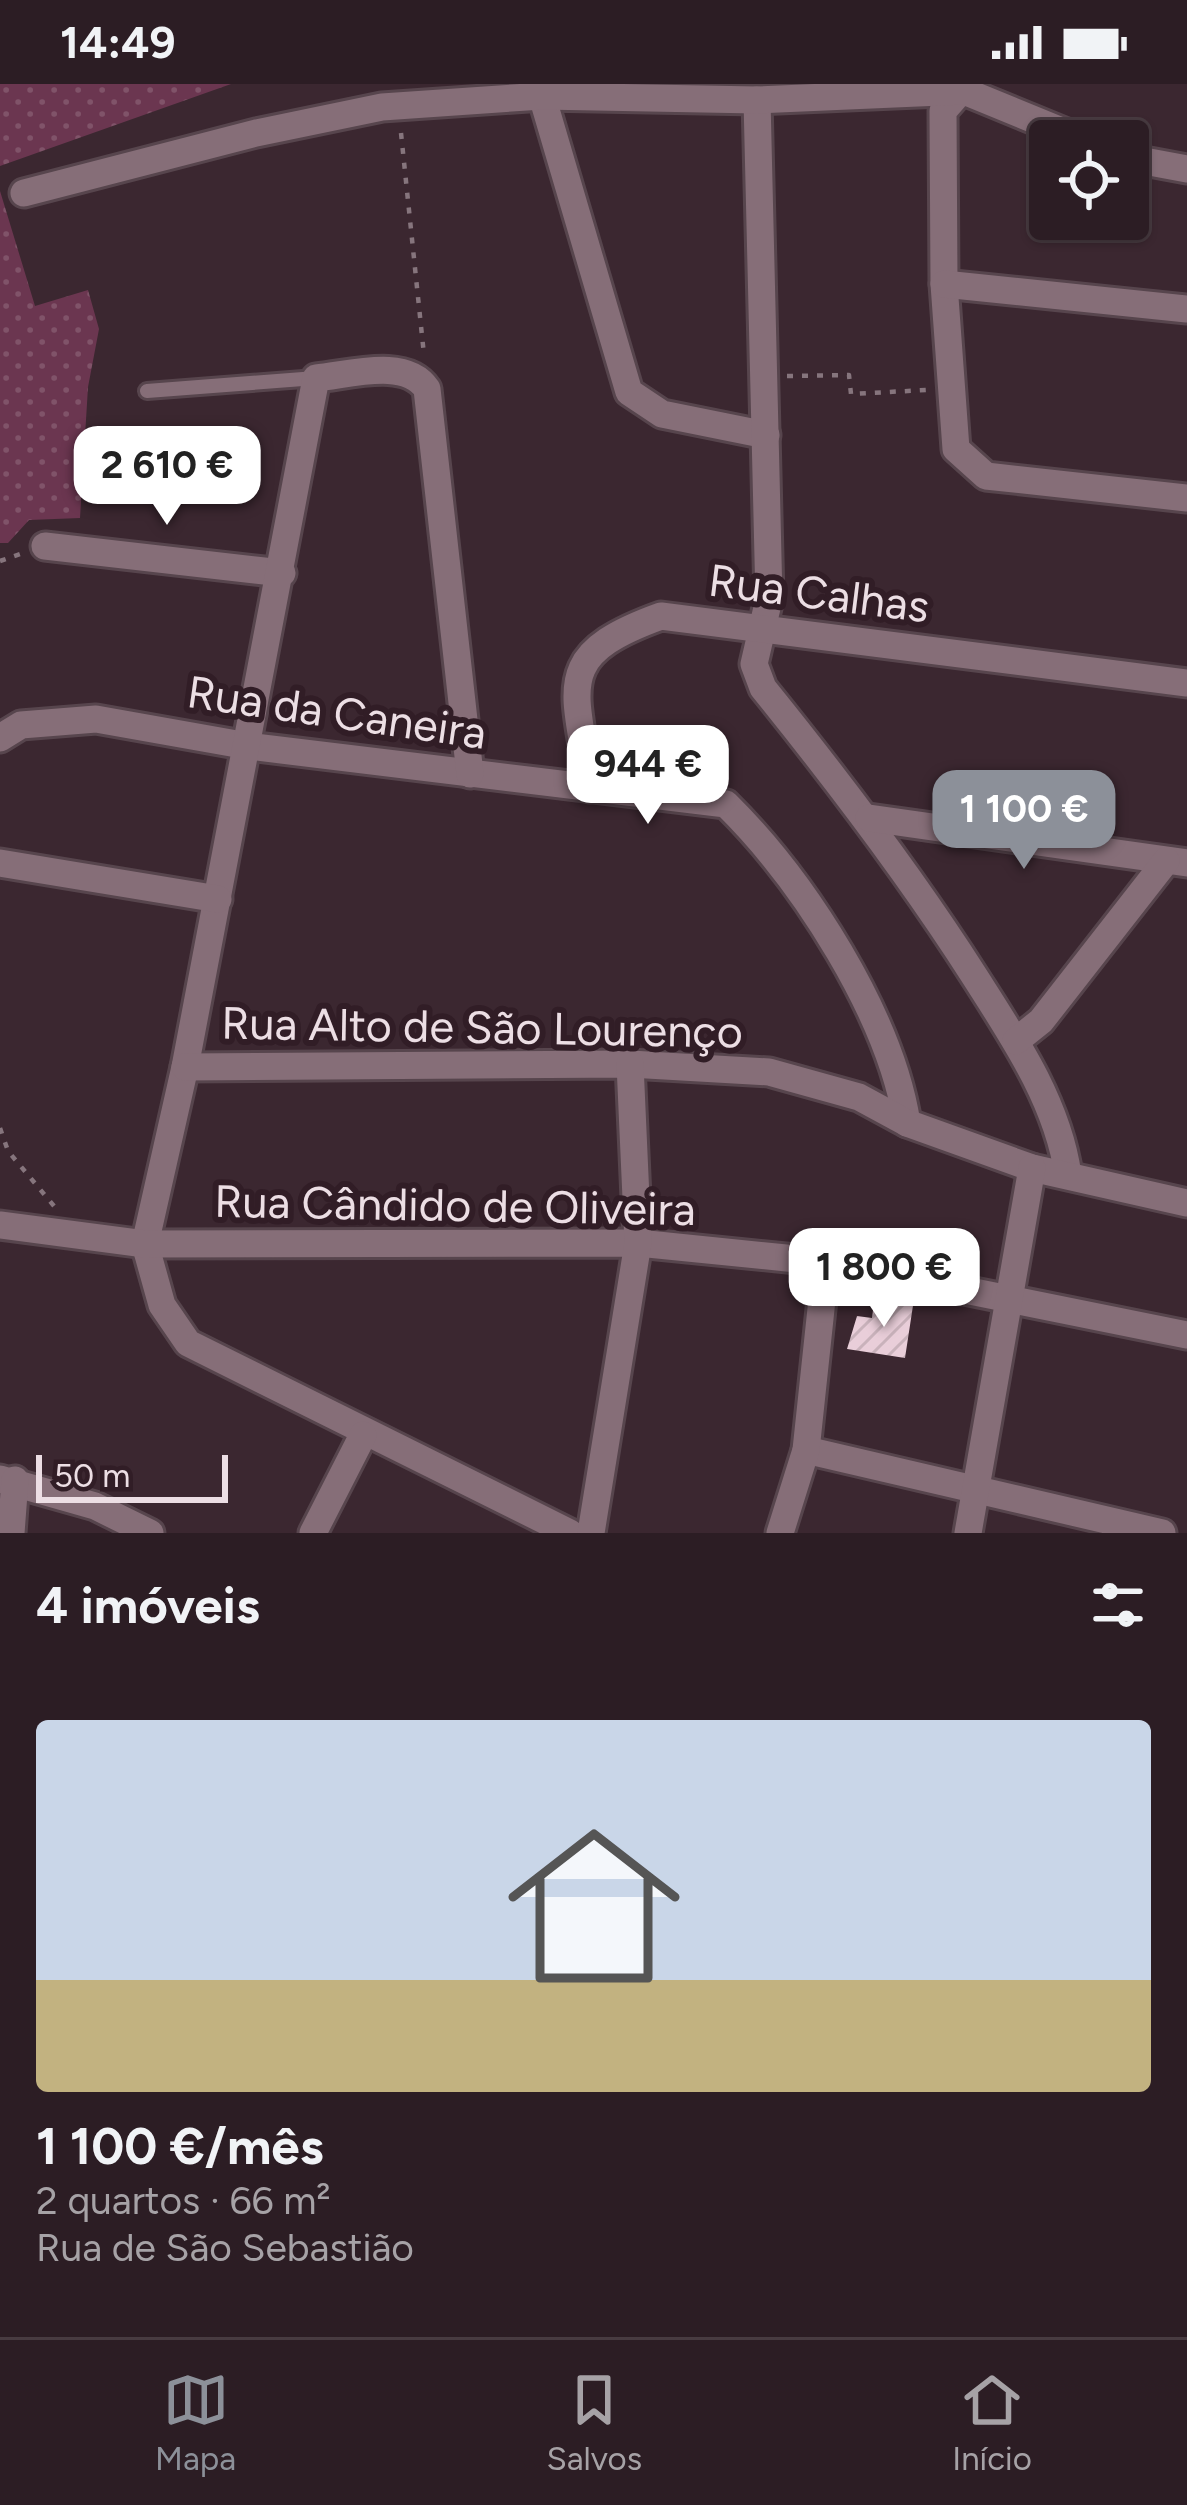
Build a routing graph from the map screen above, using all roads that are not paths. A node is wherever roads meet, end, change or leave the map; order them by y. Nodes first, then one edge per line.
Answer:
1 (964, 87) edge
2 (822, 91) edge
3 (542, 96) junction
4 (757, 100) junction
5 (1039, 120) edge
6 (1149, 162) edge
7 (1187, 169) edge
8 (24, 194) dead end
9 (944, 284) junction
10 (1187, 310) edge
11 (316, 378) junction
12 (147, 391) dead end
13 (766, 435) junction
14 (1187, 498) edge
15 (45, 547) dead end
16 (282, 573) junction
17 (760, 625) junction
18 (1187, 683) edge
19 (0, 738) edge
20 (248, 746) junction
21 (470, 773) junction
22 (590, 788) junction
23 (869, 818) junction
24 (1177, 862) edge
25 (0, 863) edge
26 (218, 899) junction
27 (1016, 1041) junction
28 (630, 1064) junction
29 (185, 1067) junction
30 (908, 1124) junction
31 (1032, 1168) junction
32 (1068, 1175) junction
33 (1187, 1203) edge
34 (0, 1225) edge
35 (638, 1243) junction
36 (145, 1244) junction
37 (826, 1262) junction
38 (1013, 1301) junction
39 (1187, 1335) edge
40 (363, 1435) junction
41 (806, 1450) junction
42 (7, 1480) edge
43 (979, 1490) junction
44 (11, 1533) edge
45 (150, 1533) edge
46 (313, 1533) edge
47 (570, 1533) edge
48 (590, 1533) edge
49 (780, 1533) edge
50 (968, 1533) edge
51 (1162, 1533) edge

1 - 2 street
1 - 5 street
1 - 9 street
2 - 4 street
3 - 4 street
3 - 8 street
3 - 13 street
4 - 13 street
6 - 7 street
9 - 10 street
9 - 14 street
11 - 12 lane
11 - 16 street
11 - 21 street
13 - 17 street
15 - 16 street
16 - 20 street
17 - 18 street, Rua Calhas
17 - 22 street, Rua Calhas
17 - 23 street
19 - 20 street, Rua da Caneira
20 - 21 street, Rua da Caneira
20 - 26 street
21 - 22 street, Rua da Caneira
22 - 30 street, Rua da Caneira
23 - 24 street
23 - 27 street
24 - 27 street
25 - 26 street
26 - 29 street
27 - 32 street
28 - 29 street, Rua Alto de São Lourenço
28 - 30 street, Rua Alto de São Lourenço
28 - 35 street
29 - 36 street
30 - 31 street, Rua Alto de São Lourenço
31 - 32 street, Rua Alto de São Lourenço
31 - 38 street
32 - 33 street, Rua Alto de São Lourenço
34 - 36 street, Rua Cândido de Oliveira
35 - 36 street, Rua Cândido de Oliveira
35 - 37 street, Rua Cândido de Oliveira
35 - 48 street
36 - 40 street
37 - 38 street, Rua Cândido de Oliveira
37 - 41 street
38 - 39 street, Rua Cândido de Oliveira
38 - 43 street
40 - 46 street
40 - 47 street
41 - 43 street
41 - 49 street
42 - 44 street
42 - 45 street
43 - 50 street
43 - 51 street

